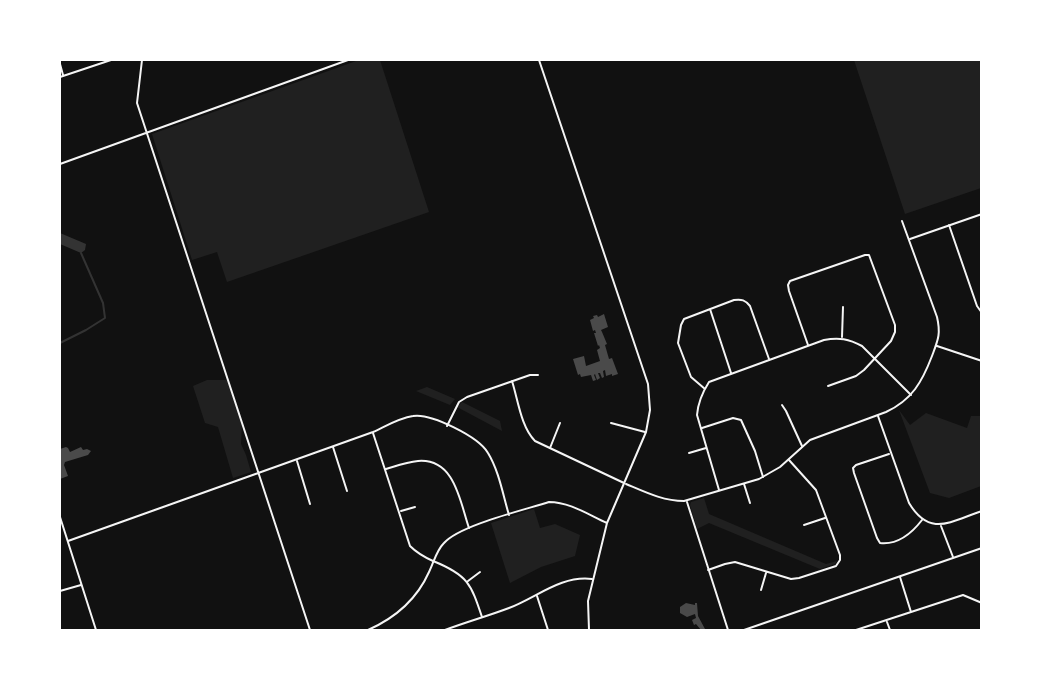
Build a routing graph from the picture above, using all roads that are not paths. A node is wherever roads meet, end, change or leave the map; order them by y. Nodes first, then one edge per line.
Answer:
1 (111, 60) edge
2 (142, 60) edge
3 (348, 60) edge
4 (540, 60) edge
5 (102, 61) edge
6 (60, 64) edge
7 (64, 76) junction
8 (60, 78) edge
9 (147, 132) junction
10 (60, 164) edge
11 (982, 214) edge
12 (902, 221) dead end
13 (949, 225) junction
14 (909, 239) junction
15 (843, 307) dead end
16 (710, 309) junction
17 (982, 313) edge
18 (842, 338) junction
19 (808, 346) junction
20 (936, 346) junction
21 (875, 358) junction
22 (769, 360) junction
23 (982, 361) edge
24 (731, 373) junction
25 (538, 375) dead end
26 (512, 381) junction
27 (828, 386) dead end
28 (705, 389) junction
29 (911, 395) junction
30 (782, 405) dead end
31 (878, 415) junction
32 (560, 423) dead end
33 (611, 423) dead end
34 (447, 426) junction
35 (701, 428) junction
36 (373, 432) junction
37 (646, 432) junction
38 (333, 446) junction
39 (707, 447) junction
40 (802, 447) junction
41 (550, 449) junction
42 (689, 453) dead end
43 (890, 454) junction
44 (788, 459) junction
45 (296, 460) junction
46 (385, 470) junction
47 (258, 473) junction
48 (763, 477) junction
49 (625, 483) junction
50 (744, 483) junction
51 (348, 491) dead end
52 (719, 491) junction
53 (686, 501) junction
54 (750, 503) dead end
55 (310, 504) dead end
56 (415, 507) dead end
57 (982, 511) edge
58 (400, 512) junction
59 (509, 515) junction
60 (60, 517) edge
61 (826, 518) junction
62 (923, 519) junction
63 (607, 523) junction
64 (804, 525) dead end
65 (941, 525) junction
66 (468, 528) junction
67 (67, 542) junction
68 (982, 548) edge
69 (953, 558) junction
70 (433, 561) junction
71 (708, 570) junction
72 (480, 572) dead end
73 (767, 572) junction
74 (900, 576) junction
75 (593, 579) junction
76 (467, 581) junction
77 (81, 585) junction
78 (761, 590) dead end
79 (60, 591) edge
80 (536, 595) junction
81 (982, 603) edge
82 (911, 613) junction
83 (482, 618) junction
84 (886, 621) junction
85 (96, 631) edge
86 (310, 631) edge
87 (368, 631) edge
88 (445, 631) edge
89 (548, 631) edge
90 (589, 631) edge
91 (728, 631) edge
92 (744, 631) edge
93 (856, 631) edge
94 (890, 631) edge

1 - 5 street
2 - 9 street
3 - 9 street
4 - 37 street
5 - 7 street
6 - 7 street
7 - 8 street
9 - 10 street
9 - 47 street
11 - 13 street
12 - 14 street
13 - 14 street
13 - 17 street
14 - 20 street
15 - 18 street
16 - 22 street
16 - 24 street
16 - 28 street
18 - 19 street
18 - 21 street
19 - 21 street
19 - 22 street
20 - 23 street
20 - 29 street
21 - 27 street
21 - 29 street
22 - 24 street
24 - 28 street
25 - 26 street
26 - 34 street
26 - 41 street
28 - 35 street
29 - 31 street
30 - 40 street
31 - 40 street
31 - 43 street
32 - 41 street
33 - 37 street
34 - 36 street
34 - 59 street
35 - 39 street
35 - 48 street
36 - 38 street
36 - 46 street
37 - 49 street
38 - 45 street
38 - 51 street
39 - 42 street
39 - 52 street
40 - 44 street
41 - 49 street
43 - 62 street
43 - 62 street
44 - 48 street
44 - 61 street
45 - 47 street
45 - 55 street
46 - 58 street
46 - 66 street
47 - 67 street
47 - 86 street
48 - 50 street
49 - 53 street
49 - 63 street
50 - 52 street
50 - 54 street
52 - 53 street
53 - 71 street
56 - 58 street
57 - 65 street
58 - 70 street
59 - 63 street
59 - 66 street
60 - 67 street
61 - 64 street
61 - 73 street
62 - 65 street
63 - 75 street
65 - 69 street
66 - 70 street
67 - 77 street
68 - 69 street
69 - 74 street
70 - 76 street
70 - 87 street
71 - 73 street
71 - 91 street
72 - 76 street
73 - 78 street
74 - 82 street
74 - 92 street
75 - 80 street
75 - 90 street
76 - 83 street
77 - 79 street
77 - 85 street
80 - 83 street
80 - 89 street
81 - 82 street
82 - 84 street
83 - 88 street
84 - 93 street
84 - 94 street

